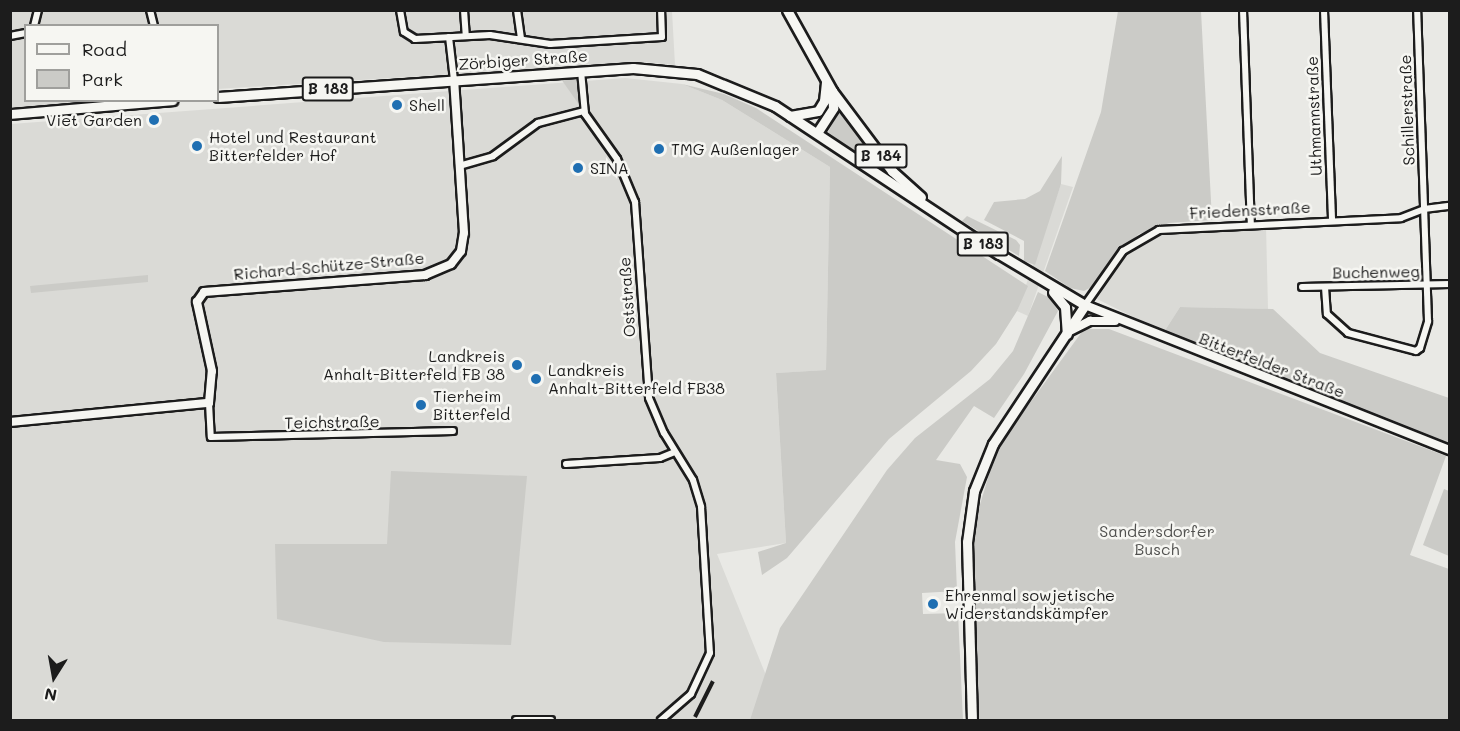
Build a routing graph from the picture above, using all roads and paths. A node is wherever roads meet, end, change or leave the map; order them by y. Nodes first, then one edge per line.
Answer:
1 (400, 10) edge
2 (464, 10) edge
3 (517, 10) edge
4 (661, 10) edge
5 (787, 10) edge
6 (1243, 10) edge
7 (1324, 10) edge
8 (1417, 10) edge
9 (466, 36) junction
10 (449, 37) junction
11 (521, 39) junction
12 (581, 71) junction
13 (454, 80) junction
14 (826, 82) junction
15 (832, 91) junction
16 (219, 97) edge
17 (152, 102) edge
18 (584, 111) junction
19 (10, 114) edge
20 (790, 116) junction
21 (817, 133) junction
22 (459, 166) junction
23 (1449, 206) edge
24 (1424, 209) junction
25 (937, 214) junction
26 (1332, 220) junction
27 (1251, 224) junction
28 (1449, 284) edge
29 (1048, 285) junction
30 (1427, 285) junction
31 (1302, 287) dead end
32 (1325, 287) junction
33 (1085, 305) junction
34 (1118, 321) junction
35 (1067, 333) junction
36 (209, 403) junction
37 (10, 422) edge
38 (453, 431) dead end
39 (1449, 450) edge
40 (675, 452) junction
41 (566, 464) dead end
42 (516, 720) edge
43 (551, 720) edge
44 (661, 720) edge
45 (972, 720) edge

1 - 10 street
2 - 9 street
3 - 11 street
4 - 11 street
5 - 14 main road, B 184
6 - 27 street
7 - 26 street, Uthmannstraße
8 - 24 street, Schillerstraße
9 - 10 street
9 - 11 street
10 - 13 street
12 - 13 main road, Zörbiger Straße / B 183
12 - 18 street
12 - 20 main road, Zörbiger Straße / B 183
13 - 16 main road, Zörbiger Straße / B 183
13 - 22 street
14 - 15 main road, B 184
14 - 20 main road
15 - 21 main road
15 - 25 main road, B 184
17 - 19 main road
18 - 22 street
18 - 40 street, Oststraße
20 - 21 main road, Zörbiger Straße / B 183
21 - 25 main road, B 183
22 - 36 street, Richard-Schütze-Straße
23 - 24 street, Friedensstraße
24 - 26 street, Friedensstraße
24 - 30 street, Schillerstraße
25 - 29 main road, B 183
26 - 27 street, Friedensstraße
27 - 33 street, Friedensstraße
28 - 30 street, Buchenweg
29 - 33 main road, B 183
29 - 35 main road, B 183
30 - 32 street, Buchenweg
30 - 32 street, Schillerstraße
31 - 32 street, Buchenweg
33 - 34 street, Bitterfelder Straße
33 - 35 main road
34 - 35 street
34 - 39 street, Bitterfelder Straße
35 - 45 main road
36 - 37 street
36 - 38 street, Teichstraße
40 - 41 street
40 - 44 street, Oststraße
42 - 43 street

